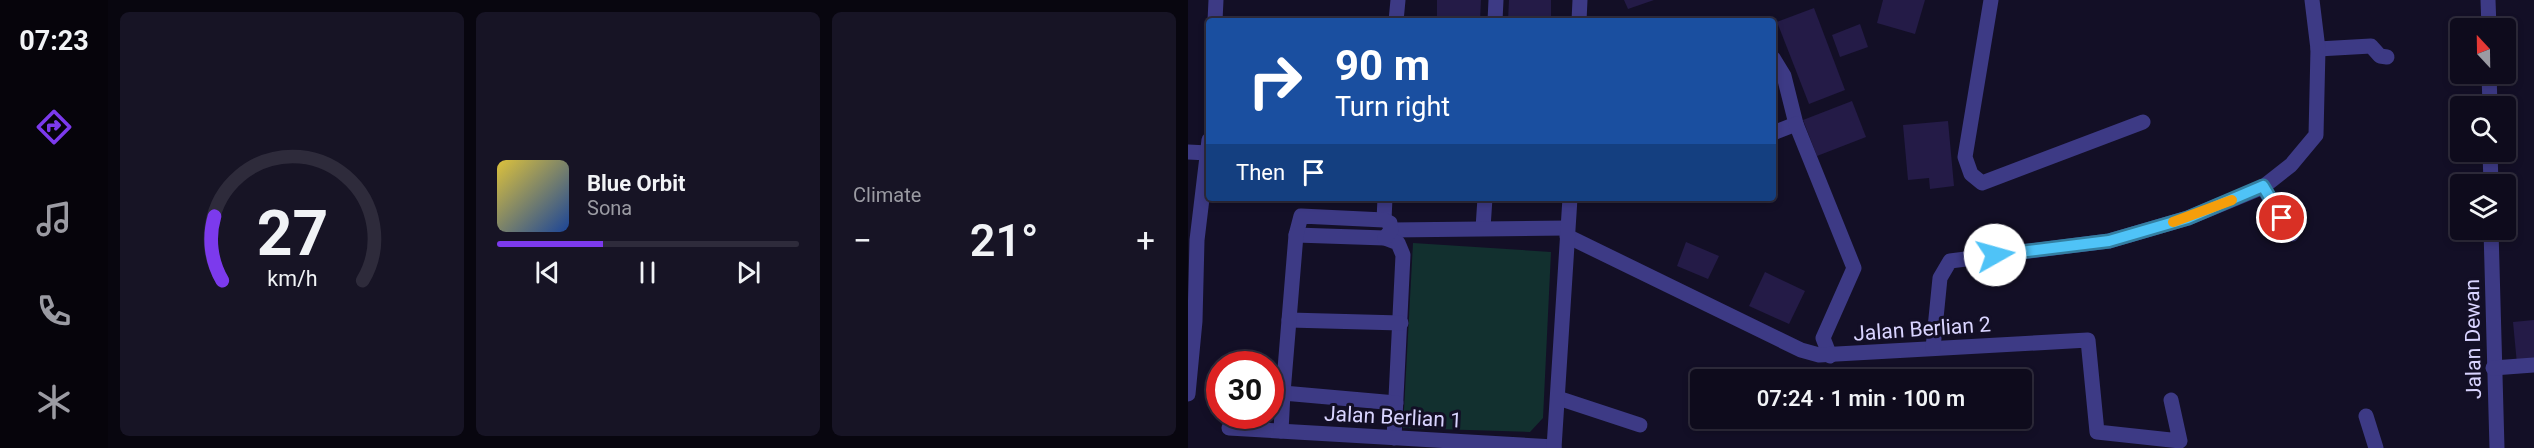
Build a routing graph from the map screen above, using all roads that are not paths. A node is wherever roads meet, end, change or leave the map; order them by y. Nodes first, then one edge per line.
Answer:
1 (1216, 0) edge
2 (1398, 0) edge
3 (1496, 0) edge
4 (1580, 0) edge
5 (1991, 0) edge
6 (2312, 0) edge
7 (2488, 0) edge
8 (1215, 18) edge
9 (1396, 18) edge
10 (1495, 18) edge
11 (1579, 18) edge
12 (2489, 18) edge
13 (2318, 49) junction
14 (2386, 57) dead end
15 (1776, 63) edge
16 (2143, 122) dead end
17 (1796, 124) junction
18 (1776, 132) edge
19 (1188, 152) edge
20 (1206, 153) edge
21 (1206, 169) edge
22 (2263, 186) junction
23 (1385, 201) edge
24 (1485, 201) edge
25 (1570, 201) edge
26 (1387, 228) junction
27 (1483, 228) junction
28 (1567, 232) junction
29 (2292, 234) dead end
30 (1296, 235) junction
31 (2492, 240) edge
32 (1289, 320) junction
33 (1401, 323) junction
34 (1933, 348) junction
35 (1830, 356) junction
36 (2534, 365) edge
37 (2493, 368) junction
38 (1284, 381) edge
39 (1284, 393) edge
40 (1188, 394) edge
41 (1558, 398) junction
42 (2171, 400) dead end
43 (1396, 403) junction
44 (2366, 416) dead end
45 (1640, 425) dead end
46 (1246, 429) edge
47 (1281, 431) joint
48 (1394, 438) junction
49 (1376, 442) edge
50 (1468, 445) edge
51 (2181, 445) edge
52 (1554, 447) edge
53 (2376, 448) edge
54 (2497, 448) edge

1 - 8 street
2 - 9 street
3 - 10 street
4 - 11 street
5 - 16 street
6 - 13 street
7 - 12 street
13 - 14 street
13 - 22 street
15 - 17 street
17 - 18 street
17 - 35 street
19 - 20 street
21 - 40 street
22 - 29 street
22 - 34 street
23 - 26 street
24 - 27 street
25 - 28 street
26 - 27 street
26 - 30 street
26 - 30 street
26 - 33 street
27 - 28 street
28 - 35 street, Jalan Berlian 2
28 - 41 street
30 - 32 street
31 - 37 street, Jalan Dewan
32 - 33 street
32 - 38 street
33 - 43 street
34 - 35 street, Jalan Berlian 2
34 - 51 street, Jalan Berlian 2
36 - 37 street
37 - 54 street, Jalan Dewan
39 - 43 street
41 - 45 street
41 - 52 street
42 - 51 street, Jalan Berlian 2
43 - 48 street
44 - 53 street
46 - 47 street, Jalan Berlian 1
47 - 49 street, Jalan Berlian 1
48 - 49 street, Jalan Berlian 1
48 - 50 street, Jalan Berlian 1
50 - 52 street, Jalan Berlian 1

